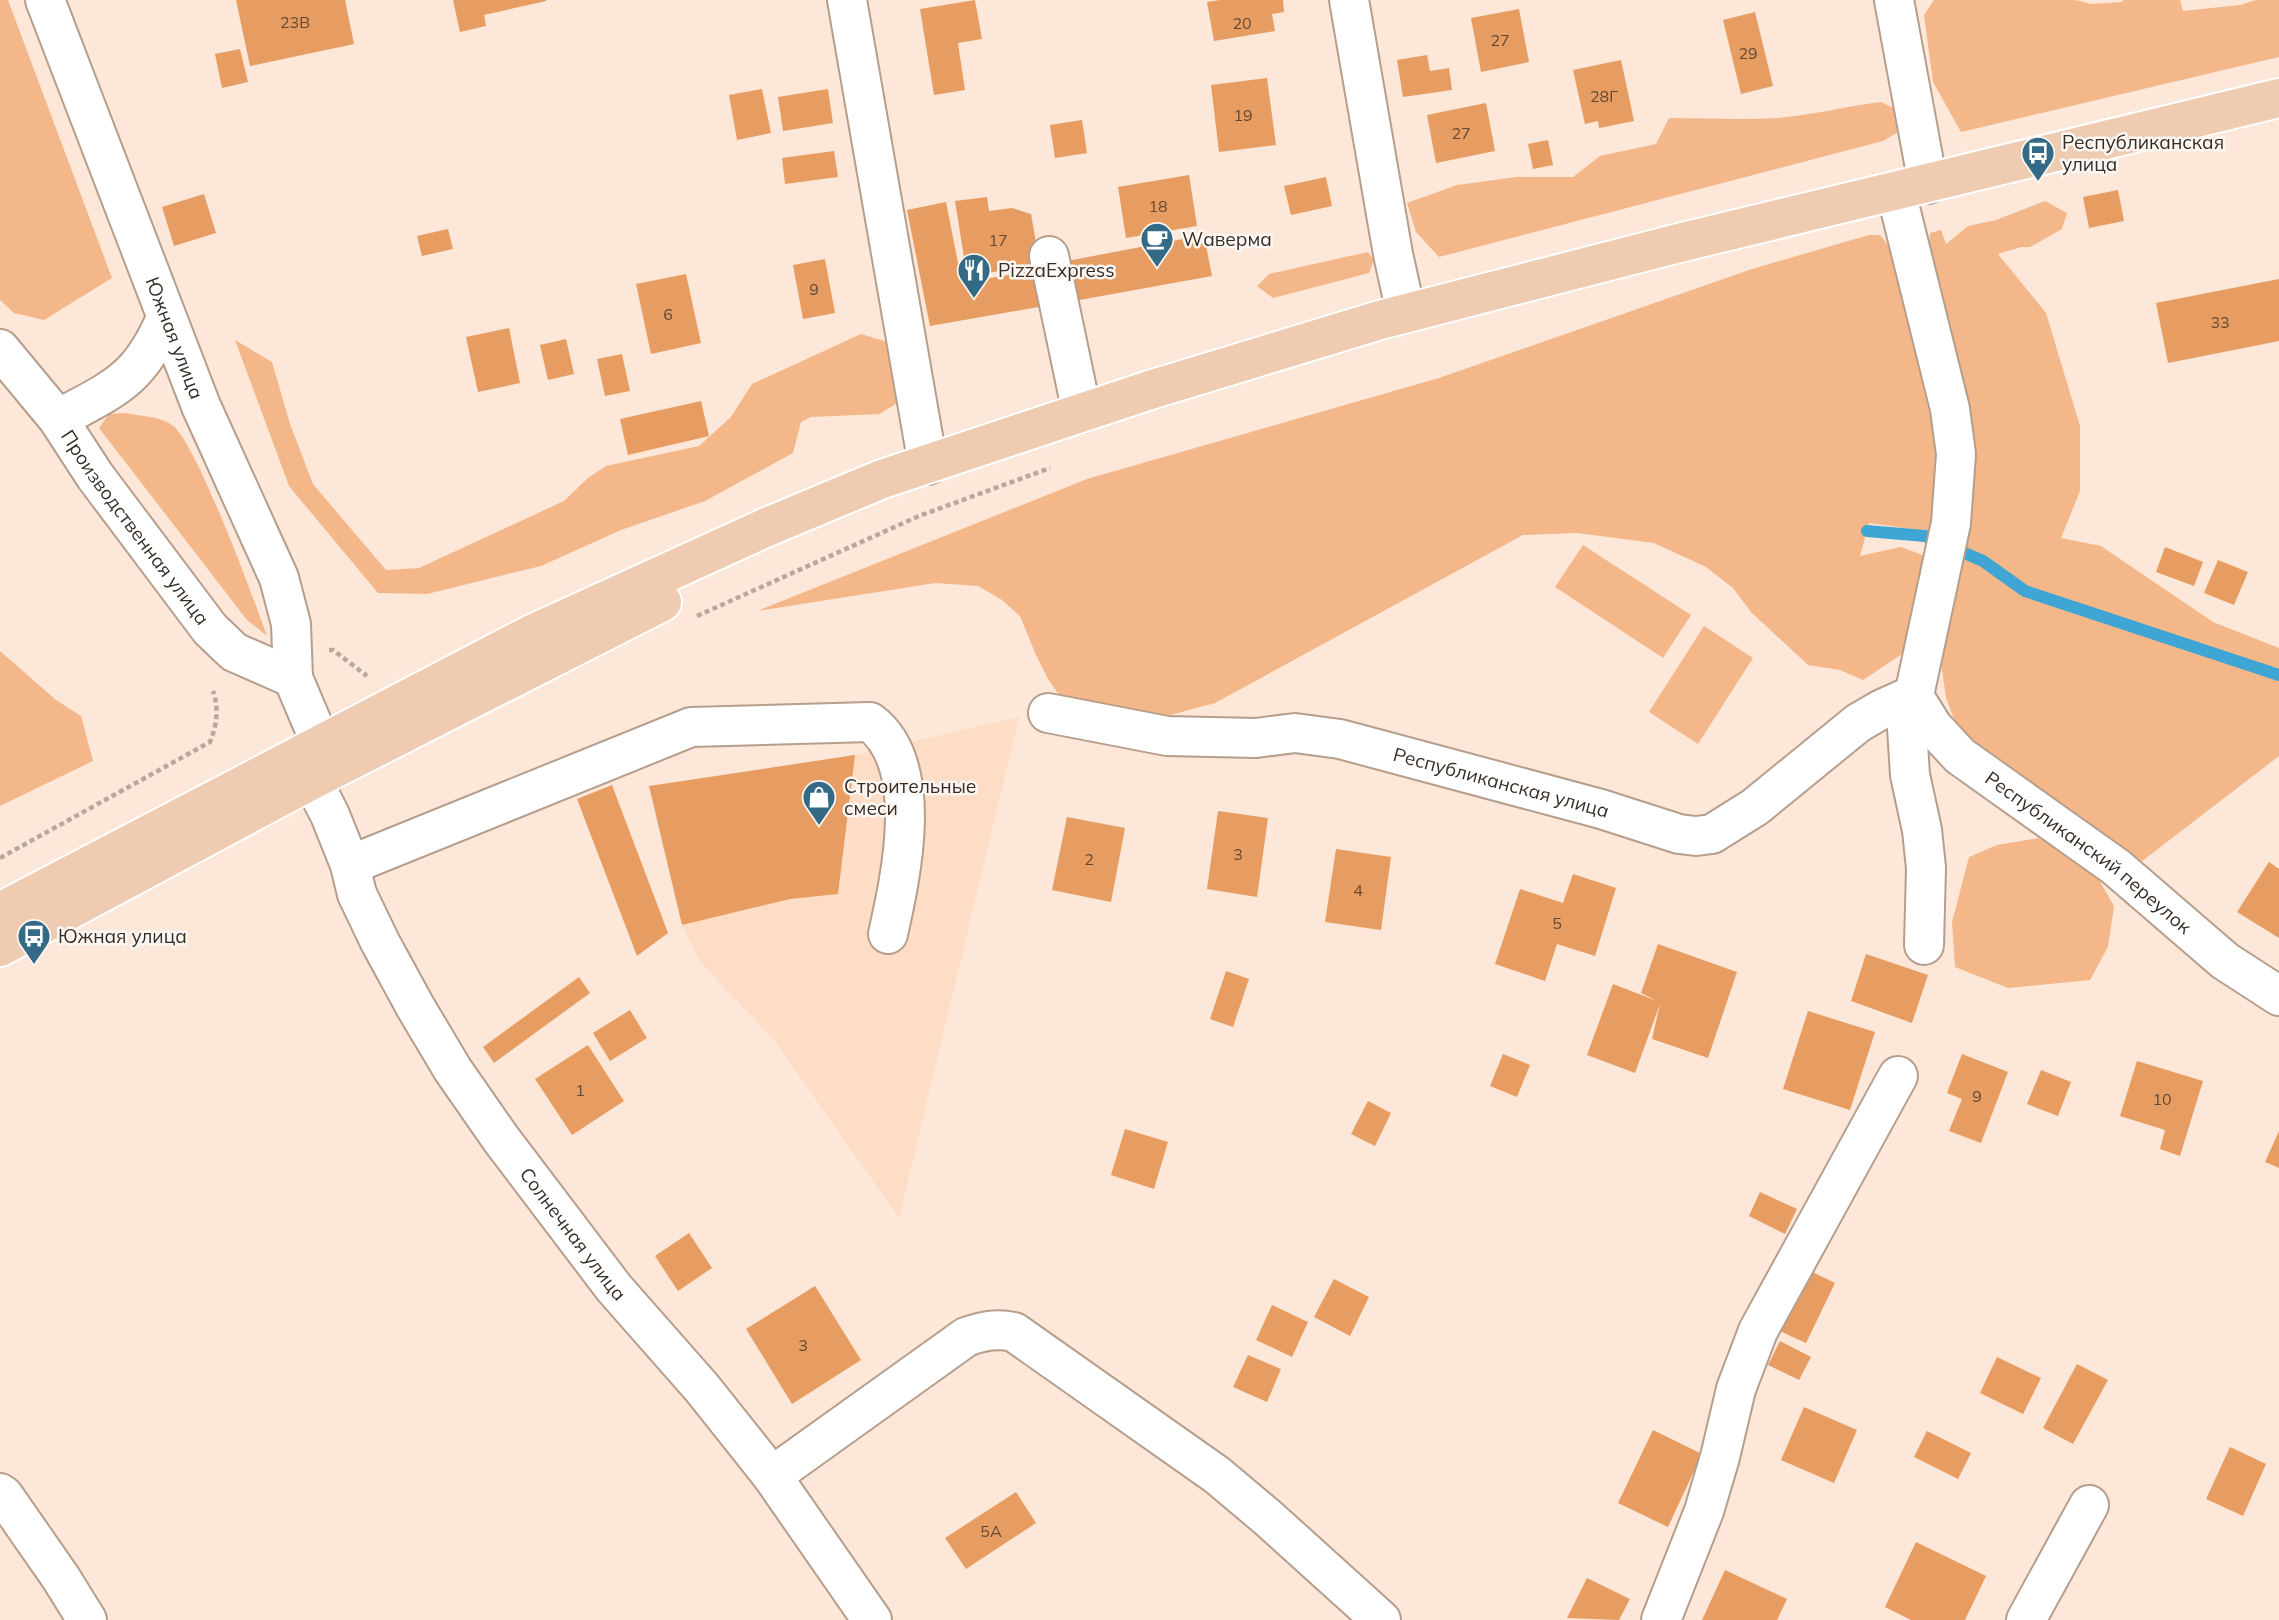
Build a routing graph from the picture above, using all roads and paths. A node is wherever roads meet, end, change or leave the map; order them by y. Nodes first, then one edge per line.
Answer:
1 (45, 0) edge
2 (847, 0) edge
3 (1349, 0) edge
4 (1894, 0) edge
5 (2279, 98) edge
6 (1912, 188) junction
7 (1049, 256) dead end
8 (1406, 313) junction
9 (166, 318) junction
10 (0, 349) edge
11 (122, 384) junction
12 (201, 406) junction
13 (1082, 413) junction
14 (58, 419) junction
15 (925, 466) junction
16 (1054, 466) dead end
17 (685, 621) dead end
18 (292, 678) junction
19 (213, 691) dead end
20 (1913, 695) junction
21 (1048, 713) dead end
22 (322, 764) junction
23 (0, 858) edge
24 (350, 865) junction
25 (0, 912) edge
26 (888, 934) dead end
27 (1924, 945) dead end
28 (0, 947) edge
29 (2279, 996) edge
30 (1898, 1076) dead end
31 (772, 1476) junction
32 (0, 1493) edge
33 (2089, 1505) dead end
34 (88, 1620) edge
35 (873, 1620) edge
36 (1381, 1620) edge
37 (1661, 1620) edge
38 (2026, 1620) edge

1 - 9 street, Южная улица
2 - 15 street
3 - 8 street
4 - 6 street
5 - 6 main road
6 - 8 main road
6 - 20 street
7 - 13 street
8 - 13 main road
9 - 11 street
9 - 12 street, Южная улица
10 - 14 street, Производственная улица
11 - 12 street
11 - 14 street
12 - 18 street, Южная улица
13 - 15 main road
14 - 18 street, Производственная улица
15 - 22 main road
16 - 17 path
18 - 22 street, Солнечная улица
19 - 23 path
20 - 21 street, Республиканская улица
20 - 27 street
20 - 29 street, Республиканский переулок
22 - 24 street, Солнечная улица
22 - 25 main road
22 - 28 main road
24 - 26 street
24 - 31 street, Солнечная улица
30 - 37 street
31 - 35 street, Солнечная улица
31 - 36 street
32 - 34 street
33 - 38 street

